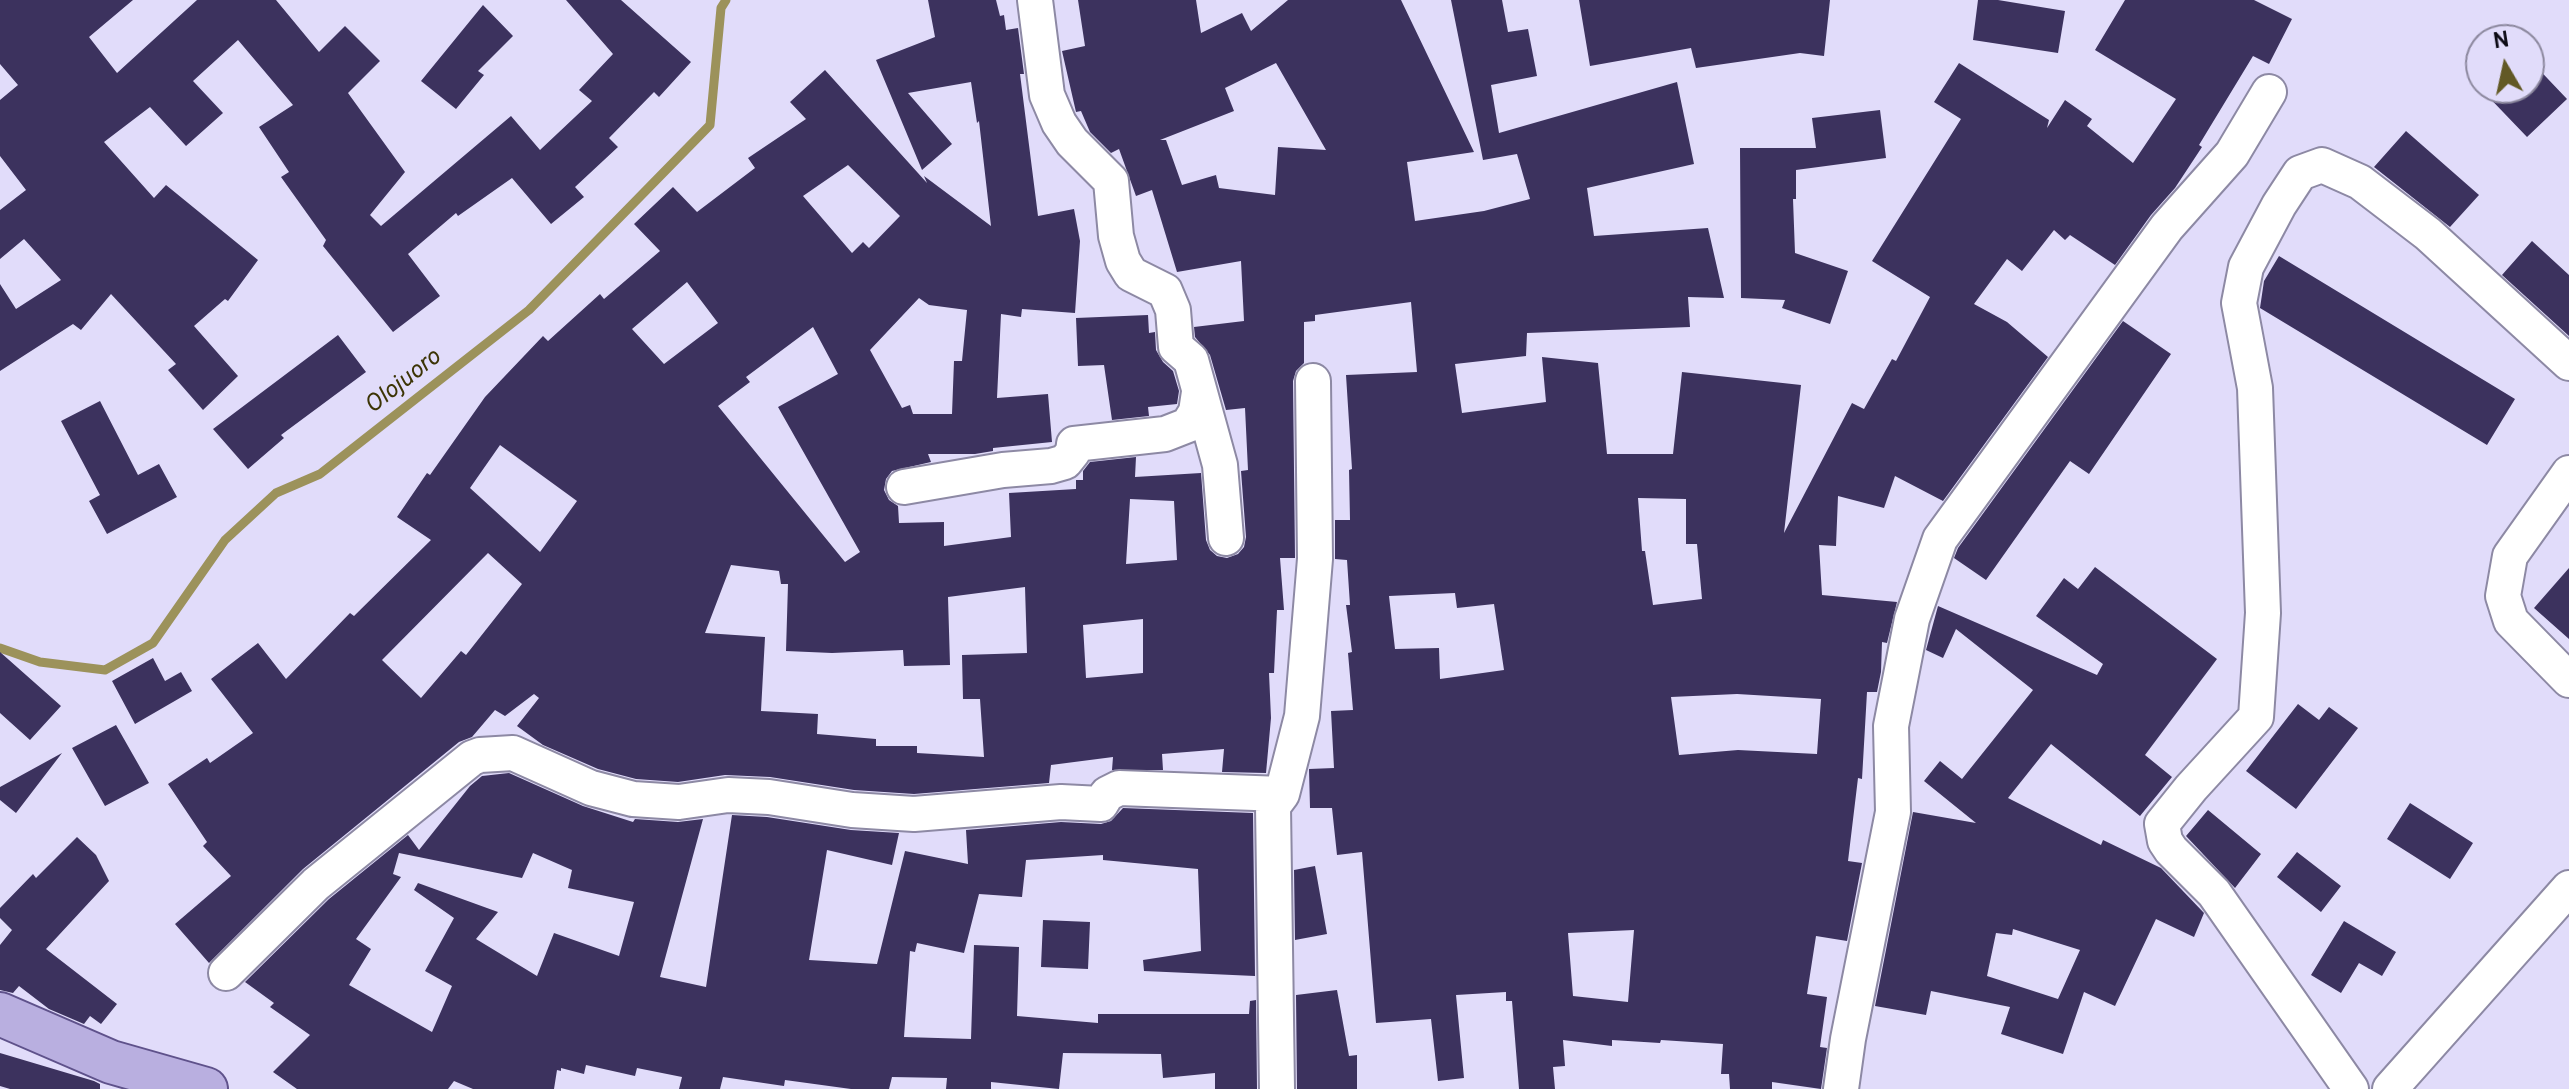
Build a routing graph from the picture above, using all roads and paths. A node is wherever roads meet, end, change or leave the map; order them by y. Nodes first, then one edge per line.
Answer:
1 (1035, 0) edge
2 (2269, 92) dead end
3 (2569, 363) edge
4 (1313, 381) dead end
5 (1199, 392) junction
6 (2569, 473) edge
7 (904, 487) dead end
8 (1226, 538) dead end
9 (2569, 680) edge
10 (1282, 794) junction
11 (2569, 888) edge
12 (226, 973) dead end
13 (0, 1014) edge
14 (206, 1089) edge
15 (1277, 1089) edge
16 (1841, 1089) edge
17 (2351, 1089) edge
18 (2390, 1089) edge

1 - 5 street
2 - 16 street
3 - 17 street
4 - 10 street
5 - 7 street
5 - 8 street
6 - 9 street
10 - 12 street
10 - 15 street
11 - 18 street
13 - 14 main road

